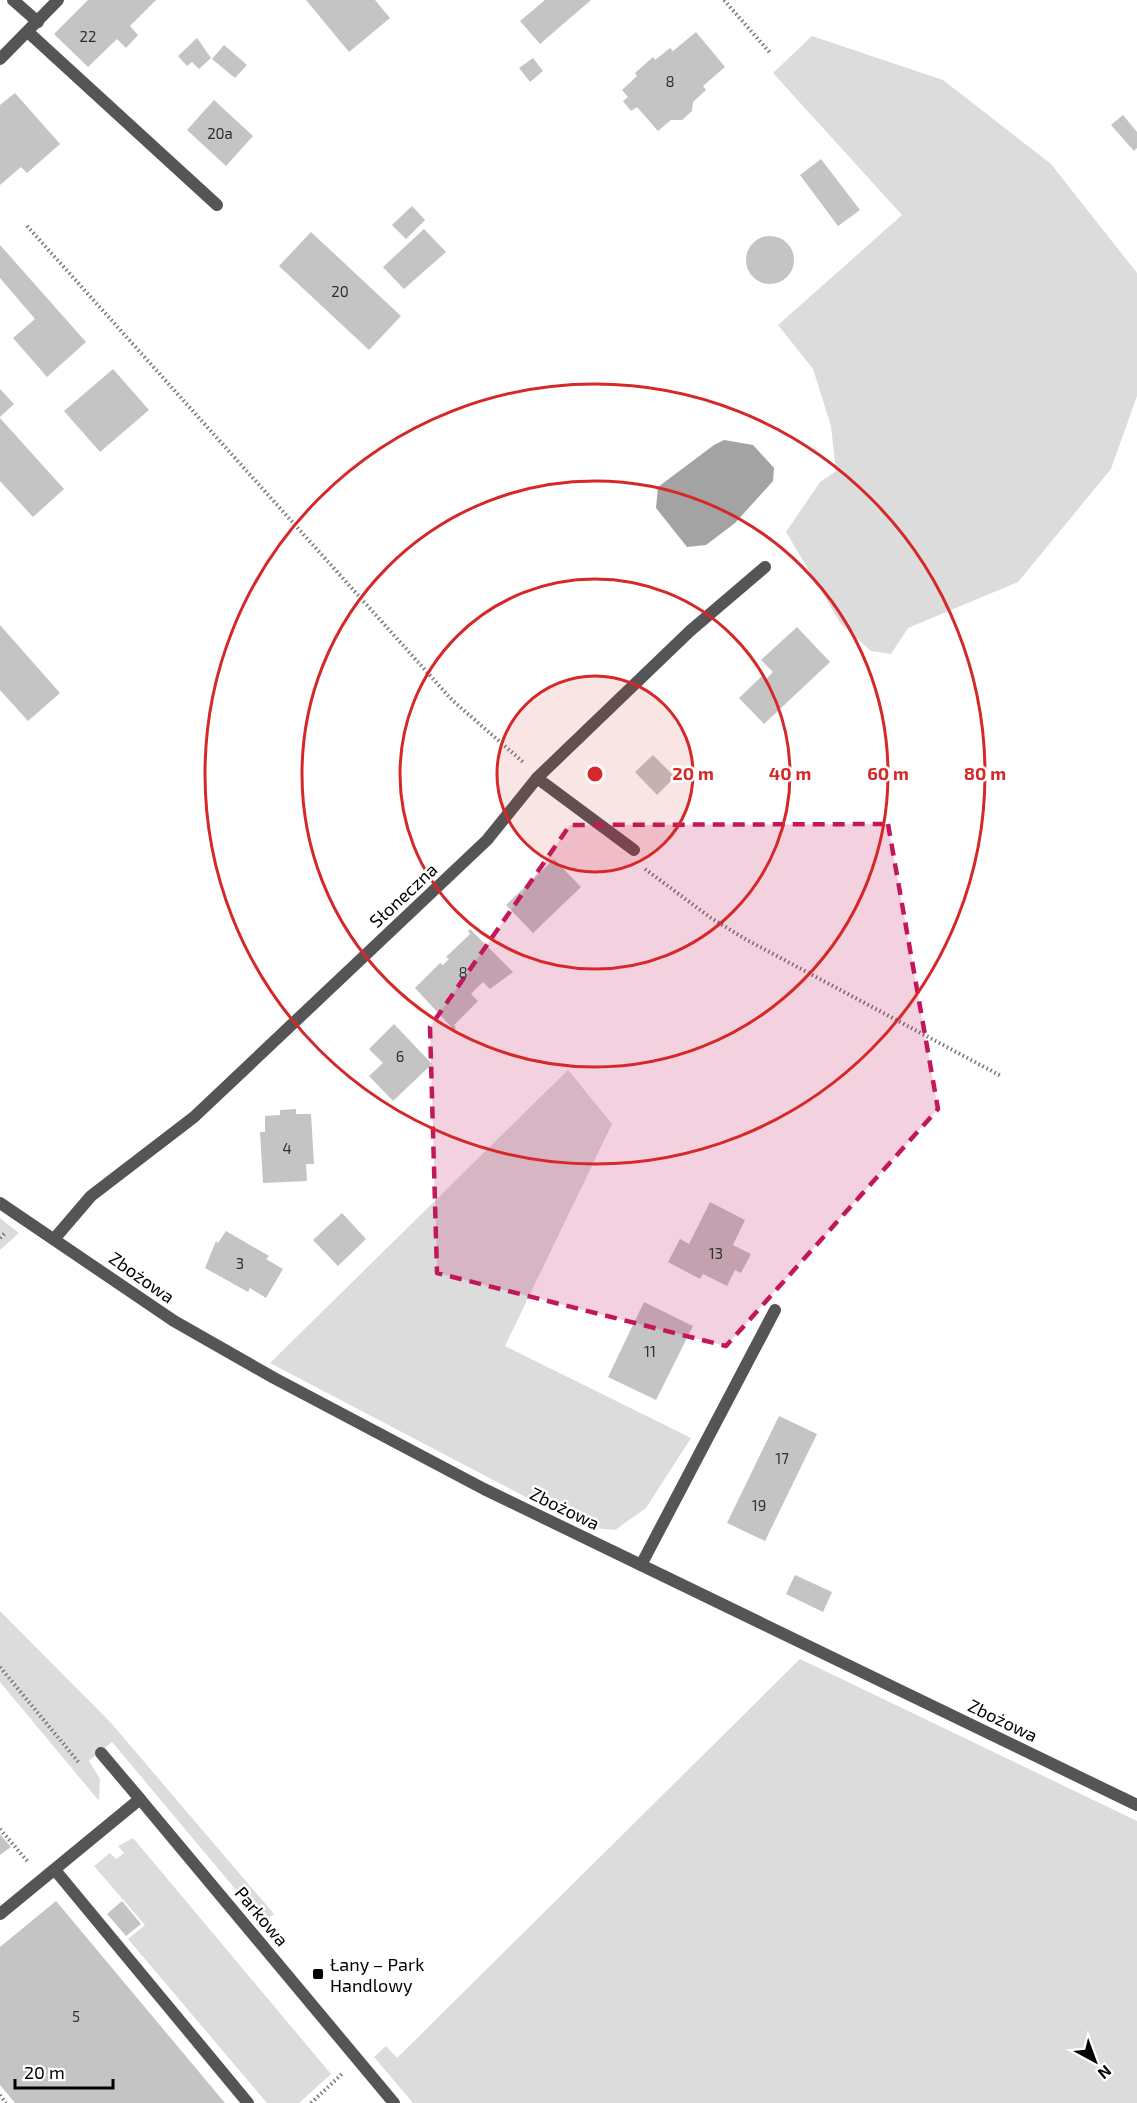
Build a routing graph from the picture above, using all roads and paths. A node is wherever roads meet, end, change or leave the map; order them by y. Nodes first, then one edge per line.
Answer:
1 (13, 0) edge
2 (58, 0) edge
3 (724, 0) edge
4 (38, 22) junction
5 (28, 32) junction
6 (771, 54) dead end
7 (0, 58) edge
8 (217, 205) dead end
9 (27, 226) dead end
10 (765, 567) dead end
11 (537, 778) junction
12 (634, 850) joint
13 (1001, 1076) dead end
14 (0, 1203) edge
15 (55, 1238) junction
16 (775, 1310) dead end
17 (641, 1565) junction
18 (0, 1667) edge
19 (101, 1753) dead end
20 (87, 1772) dead end
21 (140, 1799) junction
22 (1137, 1805) edge
23 (55, 1870) junction
24 (0, 1914) edge
25 (344, 2067) dead end
26 (0, 2095) edge
27 (389, 2101) edge
28 (6, 2103) edge
29 (248, 2103) edge
30 (311, 2103) edge

1 - 4 street
2 - 4 street
3 - 6 path
4 - 5 street
5 - 7 street
5 - 8 street
9 - 11 path
10 - 11 street, Słoneczna
11 - 12 street
11 - 15 street, Słoneczna
12 - 13 path
14 - 15 street, Zbożowa
15 - 17 street, Zbożowa
16 - 17 street
17 - 22 street, Zbożowa
18 - 20 path
19 - 21 street, Parkowa
21 - 23 street
21 - 27 street, Parkowa
23 - 24 street
23 - 29 street
25 - 30 path
26 - 28 path

